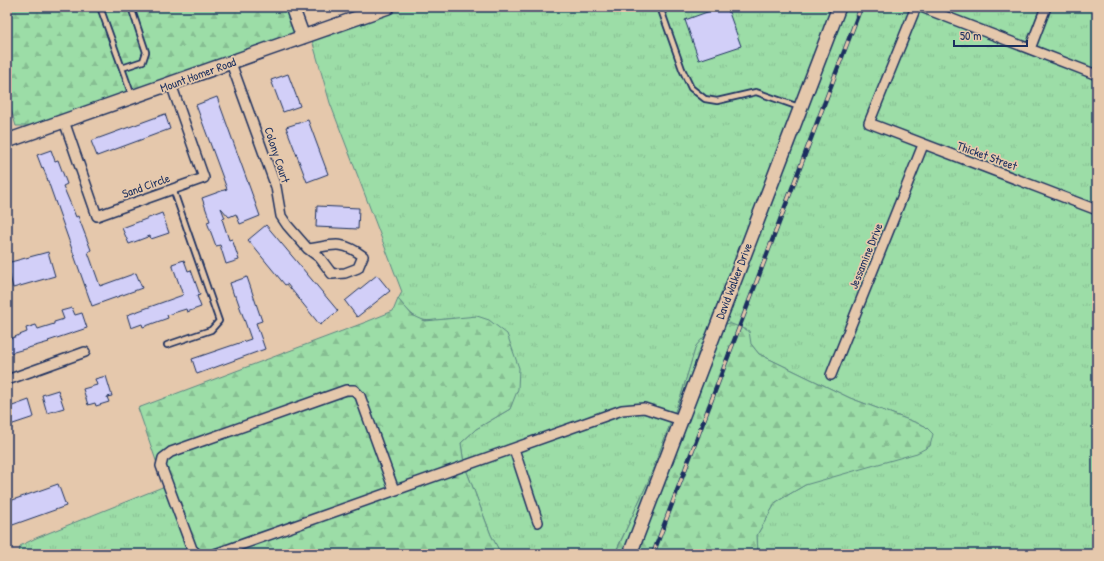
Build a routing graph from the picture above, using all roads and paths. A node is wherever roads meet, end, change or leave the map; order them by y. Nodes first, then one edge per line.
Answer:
1 (100, 7) edge
2 (131, 7) edge
3 (292, 7) edge
4 (388, 7) edge
5 (660, 7) edge
6 (839, 7) edge
7 (916, 7) edge
8 (920, 7) edge
9 (1046, 7) edge
10 (303, 37) junction
11 (1030, 49) junction
12 (231, 63) junction
13 (122, 68) junction
14 (1097, 75) edge
15 (172, 84) junction
16 (132, 98) junction
17 (800, 107) junction
18 (64, 121) junction
19 (7, 141) edge
20 (923, 145) junction
21 (173, 189) junction
22 (1097, 210) edge
23 (308, 248) junction
24 (167, 345) dead end
25 (85, 352) dead end
26 (832, 375) dead end
27 (7, 380) edge
28 (681, 420) junction
29 (514, 449) junction
30 (394, 490) junction
31 (538, 522) dead end
32 (196, 554) edge
33 (215, 554) edge
34 (630, 554) edge

1 - 13 lane
2 - 13 lane
3 - 10 street
4 - 10 street, Mount Homer Road
5 - 17 lane
6 - 17 street, David Walker Drive
7 - 20 street, Thicket Street
8 - 11 street
9 - 11 street
10 - 12 street, Mount Homer Road
11 - 14 street
12 - 15 street, Mount Homer Road
12 - 23 street, Colony Court
13 - 16 lane
15 - 16 street, Mount Homer Road
15 - 21 street, Sand Circle
16 - 18 street, Mount Homer Road
17 - 28 street, David Walker Drive
18 - 19 street, Mount Homer Road
18 - 21 street, Sand Circle
20 - 22 street, Thicket Street
20 - 26 street, Jessamine Drive
21 - 24 lane
23 - 23 street, Colony Court
25 - 27 street
28 - 29 street
28 - 34 street, David Walker Drive
29 - 30 street
29 - 31 street
30 - 32 street
30 - 33 street

